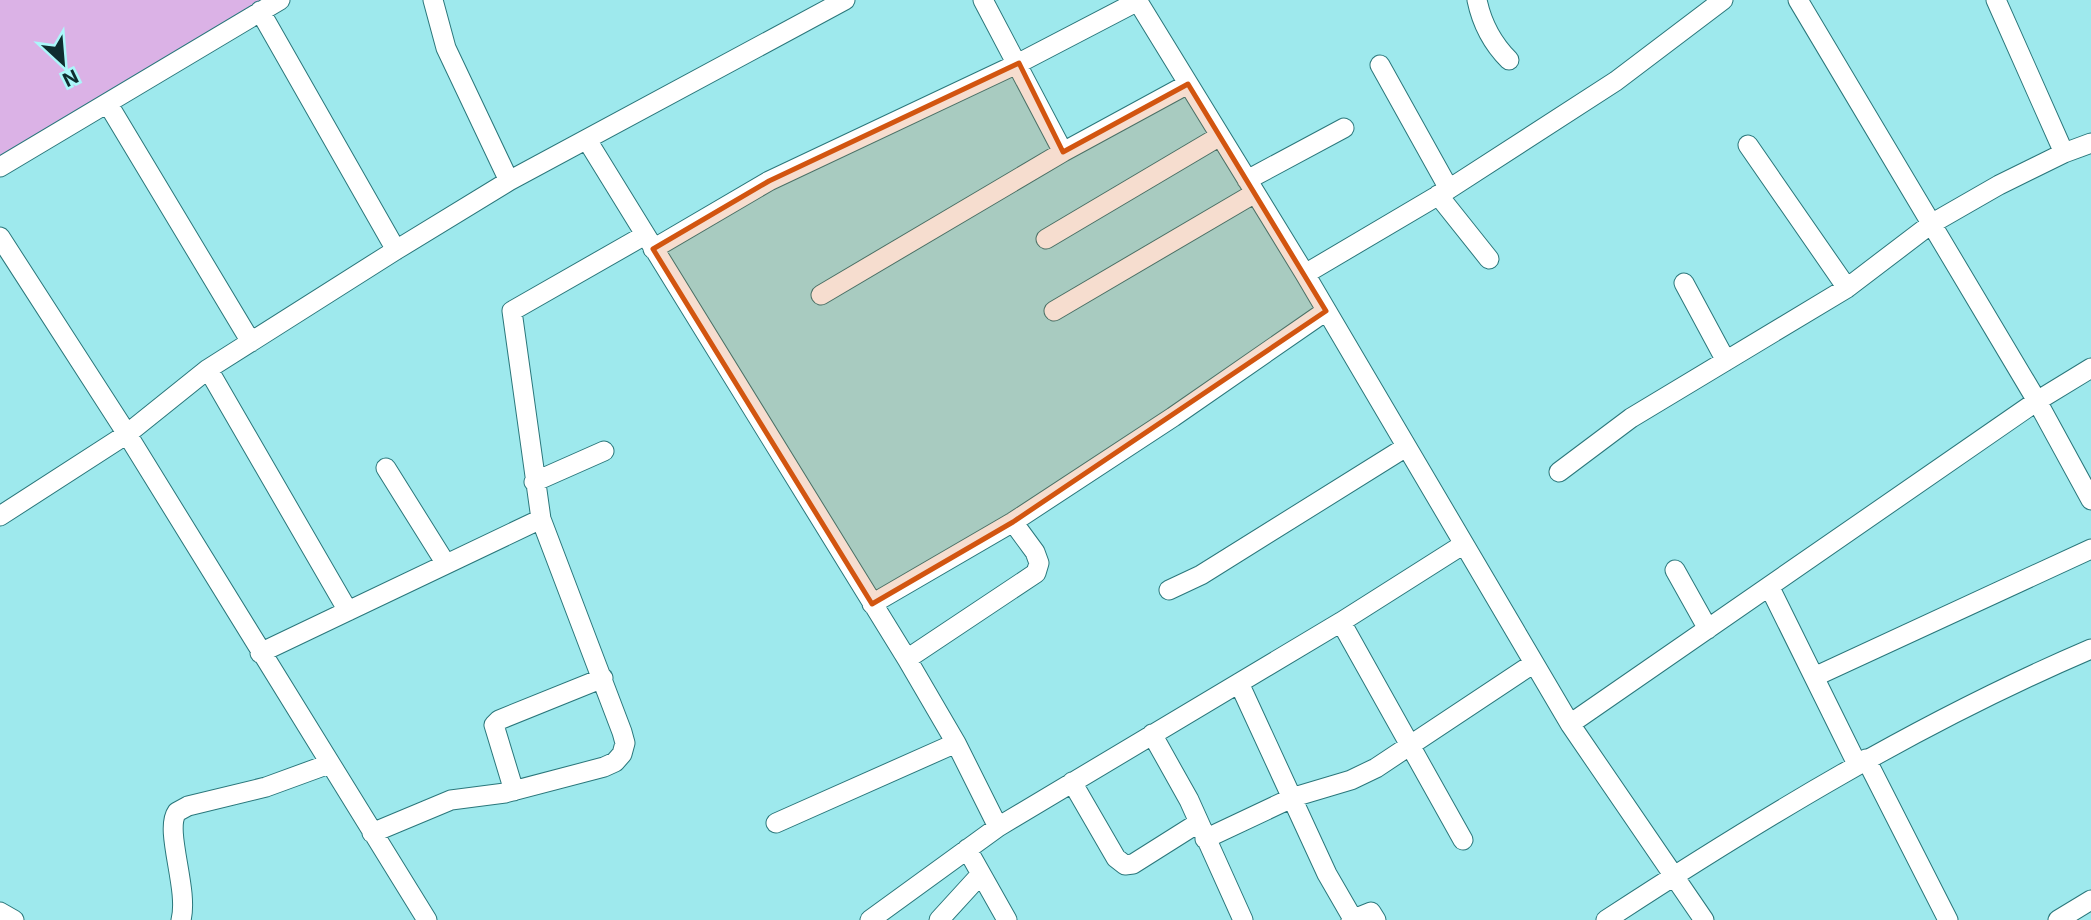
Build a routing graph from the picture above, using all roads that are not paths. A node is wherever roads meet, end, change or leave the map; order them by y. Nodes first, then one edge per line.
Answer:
1 (280, 0) edge
2 (433, 0) edge
3 (845, 0) edge
4 (983, 0) edge
5 (1137, 0) edge
6 (1476, 0) edge
7 (1723, 0) edge
8 (1798, 0) edge
9 (1996, 0) edge
10 (260, 11) junction
11 (1509, 60) dead end
12 (1019, 63) junction
13 (1380, 65) dead end
14 (1188, 84) junction
15 (108, 104) junction
16 (1345, 128) dead end
17 (1220, 136) junction
18 (587, 140) junction
19 (2091, 143) edge
20 (1748, 145) dead end
21 (1063, 152) junction
22 (2064, 153) junction
23 (0, 167) edge
24 (509, 181) junction
25 (1251, 186) junction
26 (1444, 192) junction
27 (1931, 224) junction
28 (0, 237) edge
29 (1046, 239) dead end
30 (649, 242) junction
31 (396, 250) junction
32 (1489, 259) dead end
33 (1305, 274) junction
34 (1684, 283) dead end
35 (1847, 288) junction
36 (821, 295) dead end
37 (1054, 311) dead end
38 (1325, 311) junction
39 (251, 342) junction
40 (1726, 361) junction
41 (2091, 368) edge
42 (208, 369) junction
43 (2037, 401) junction
44 (127, 434) junction
45 (1406, 447) junction
46 (604, 451) dead end
47 (386, 468) dead end
48 (1559, 472) dead end
49 (534, 482) junction
50 (2091, 499) edge
51 (0, 516) edge
52 (541, 519) junction
53 (1013, 522) junction
54 (1464, 544) junction
55 (2091, 550) edge
56 (446, 564) junction
57 (1675, 570) dead end
58 (1770, 587) junction
59 (1169, 590) dead end
60 (872, 604) junction
61 (348, 611) junction
62 (1341, 622) junction
63 (1708, 629) junction
64 (2091, 649) edge
65 (260, 653) junction
66 (906, 659) junction
67 (1534, 663) junction
68 (1814, 677) junction
69 (603, 678) junction
70 (1240, 683) junction
71 (1570, 724) junction
72 (1152, 734) junction
73 (956, 743) junction
74 (1409, 745) junction
75 (1862, 761) junction
76 (329, 764) junction
77 (1072, 782) junction
78 (514, 791) junction
79 (1294, 797) junction
80 (776, 822) dead end
81 (998, 827) junction
82 (1202, 831) junction
83 (372, 833) junction
84 (1463, 840) dead end
85 (967, 849) junction
86 (981, 874) junction
87 (1675, 874) junction
88 (2091, 900) edge
89 (0, 912) edge
90 (1352, 919) edge
91 (14, 920) edge
92 (181, 920) edge
93 (426, 920) edge
94 (870, 920) edge
95 (939, 920) edge
96 (1007, 920) edge
97 (1243, 920) edge
98 (1376, 920) edge
99 (1606, 920) edge
100 (1704, 920) edge
101 (1948, 920) edge
102 (2058, 920) edge

1 - 10 street
2 - 24 street
3 - 18 street
4 - 12 street
5 - 12 street
5 - 14 street
6 - 11 street
7 - 26 street
8 - 27 street
9 - 22 street
10 - 15 street
10 - 31 street
12 - 21 street
12 - 30 street
13 - 26 street
14 - 17 street
14 - 21 street
15 - 23 street
15 - 39 street
16 - 25 street
17 - 25 street
17 - 29 street
18 - 24 street
18 - 30 street
19 - 22 street
20 - 35 street
21 - 36 street
22 - 27 street
24 - 31 street
25 - 33 street
25 - 37 street
26 - 32 street
26 - 33 street
27 - 35 street
27 - 43 street
28 - 44 street
30 - 49 street
30 - 60 street
31 - 39 street
33 - 38 street
34 - 40 street
35 - 40 street
38 - 45 street
38 - 53 street
39 - 42 street
40 - 48 street
41 - 43 street
42 - 44 street
42 - 61 street
43 - 50 street
43 - 58 street
44 - 51 street
44 - 65 street
45 - 54 street
45 - 59 street
46 - 49 street
47 - 56 street
49 - 52 street
52 - 56 street
52 - 69 street
53 - 60 street
53 - 66 street
54 - 62 street
54 - 67 street
55 - 68 street
56 - 61 street
57 - 63 street
58 - 63 street
58 - 68 street
60 - 66 street
61 - 65 street
62 - 70 street
62 - 74 street
63 - 71 street
64 - 75 street
65 - 76 street
66 - 73 street
67 - 71 street
67 - 74 street
68 - 75 street
69 - 78 street
69 - 78 street
70 - 72 street
70 - 79 street
71 - 87 street
72 - 77 street
72 - 82 street
73 - 80 street
73 - 81 street
74 - 79 street
74 - 84 street
75 - 87 street
75 - 101 street
76 - 83 street
76 - 92 street
77 - 81 street
77 - 82 street
78 - 83 street
79 - 82 street
79 - 90 street
81 - 85 street
82 - 97 street
83 - 93 street
85 - 86 street
85 - 94 street
86 - 95 street
86 - 96 street
87 - 99 street
87 - 100 street
88 - 102 street
89 - 91 street
90 - 98 street

